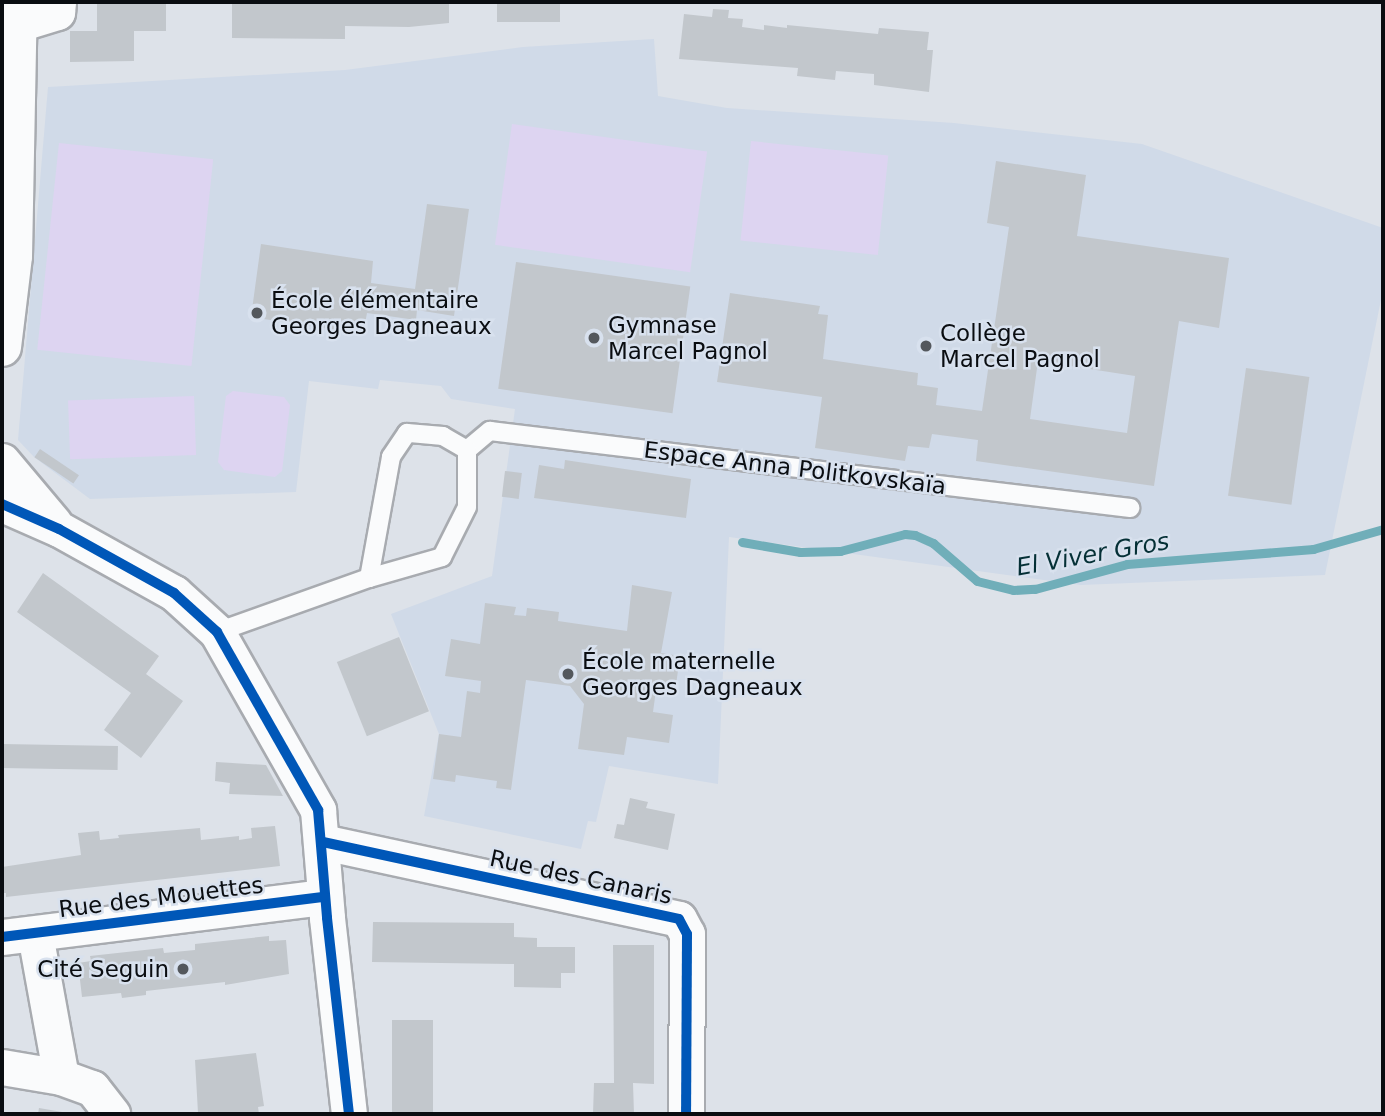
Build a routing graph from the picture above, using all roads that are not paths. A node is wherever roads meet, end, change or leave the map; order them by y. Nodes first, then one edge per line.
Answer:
1 (58, 2) edge
2 (13, 12) edge
3 (2, 347) edge
4 (467, 450) junction
5 (2, 461) edge
6 (2, 504) edge
7 (1130, 508) dead end
8 (59, 529) junction
9 (369, 578) junction
10 (217, 632) junction
11 (323, 842) junction
12 (325, 897) junction
13 (18, 936) edge
14 (2, 1067) edge
15 (61, 1077) junction
16 (112, 1114) edge
17 (349, 1114) edge
18 (686, 1114) edge

1 - 2 street
2 - 3 main road
4 - 7 lane, Espace Anna Politkovskaïa
4 - 9 lane
4 - 9 lane
5 - 8 street
6 - 8 street
8 - 10 street
9 - 10 lane
10 - 11 street
11 - 12 street
11 - 18 street, Rue des Canaris
12 - 13 street, Rue des Mouettes
12 - 17 street
13 - 15 street, Rue des Mouettes
14 - 15 street
15 - 16 street

